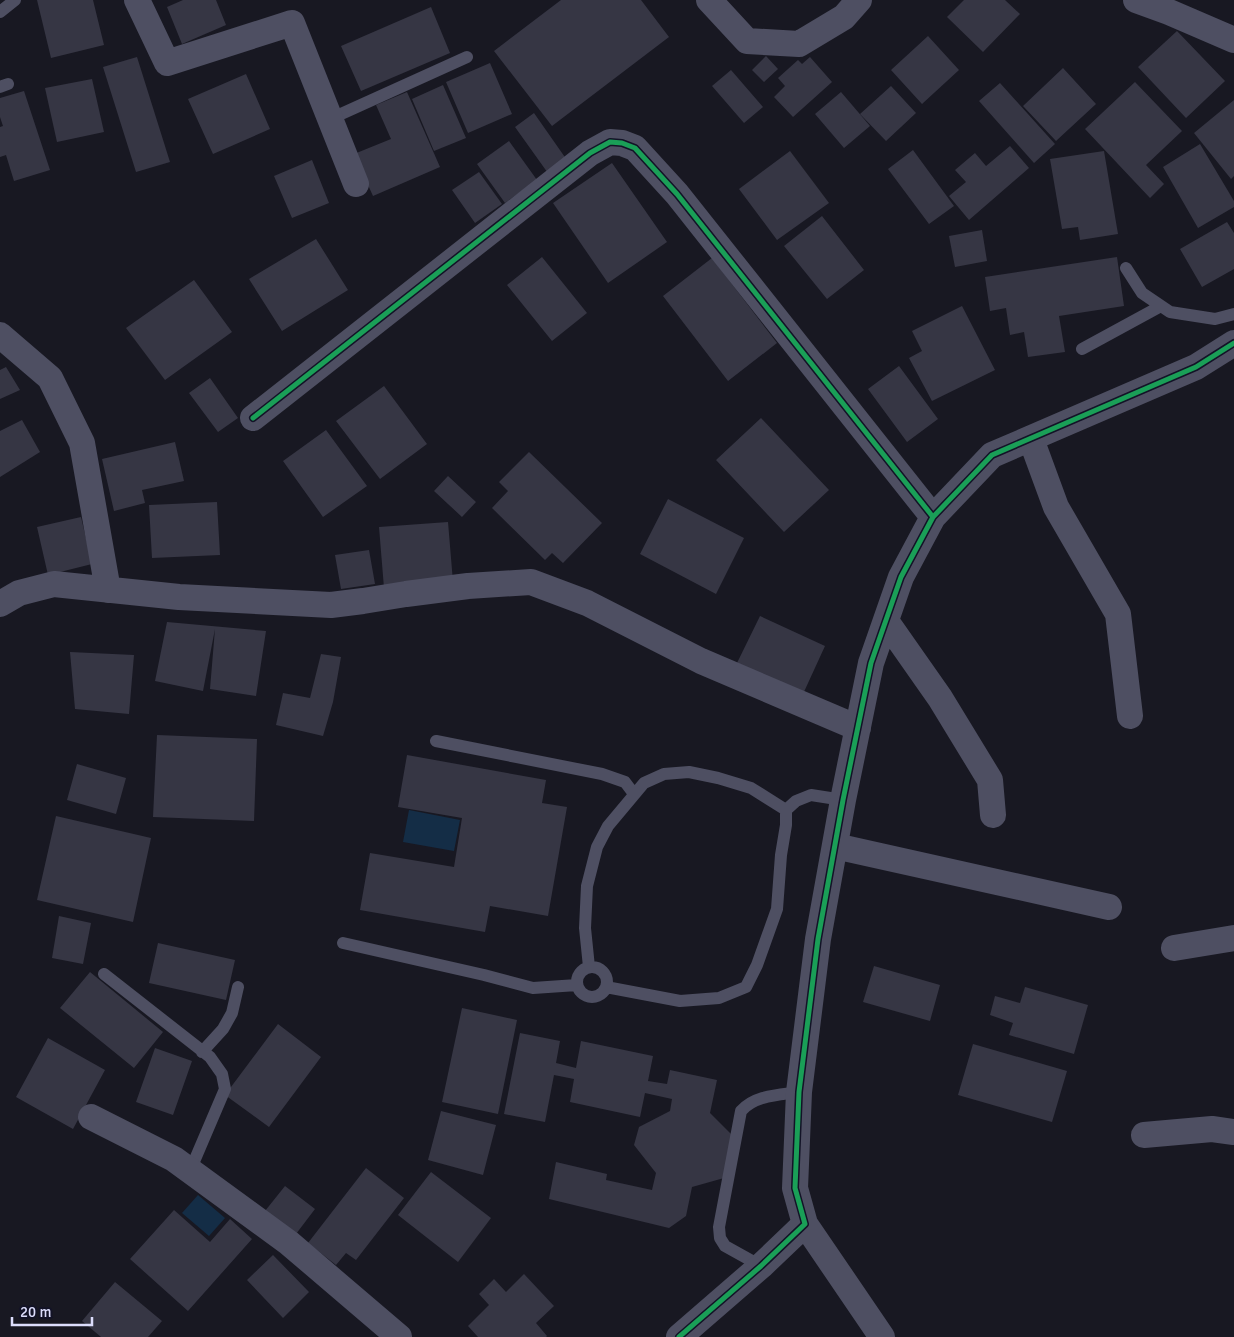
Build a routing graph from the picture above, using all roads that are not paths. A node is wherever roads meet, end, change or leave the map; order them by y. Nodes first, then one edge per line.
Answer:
1 (15, 0) edge
2 (137, 0) edge
3 (709, 0) edge
4 (859, 0) edge
5 (1136, 0) edge
6 (0, 12) edge
7 (1234, 40) edge
8 (467, 57) dead end
9 (330, 119) junction
10 (356, 184) dead end
11 (1126, 268) dead end
12 (1161, 306) junction
13 (1234, 314) edge
14 (0, 335) edge
15 (1234, 343) edge
16 (1082, 348) dead end
17 (253, 418) dead end
18 (1031, 439) junction
19 (932, 517) junction
20 (108, 590) junction
21 (0, 604) edge
22 (886, 621) junction
23 (1130, 716) dead end
24 (858, 728) junction
25 (436, 741) dead end
26 (634, 794) junction
27 (843, 800) junction
28 (786, 810) junction
29 (993, 815) dead end
30 (835, 846) junction
31 (1109, 907) dead end
32 (1234, 938) edge
33 (342, 943) dead end
34 (1174, 948) dead end
35 (589, 968) junction
36 (104, 974) dead end
37 (577, 985) junction
38 (238, 987) dead end
39 (606, 987) junction
40 (202, 1052) junction
41 (799, 1092) junction
42 (91, 1117) dead end
43 (1234, 1132) edge
44 (1144, 1135) dead end
45 (190, 1171) junction
46 (805, 1224) junction
47 (761, 1266) junction
48 (399, 1337) edge
49 (679, 1337) edge
50 (882, 1337) edge

1 - 6 lane
2 - 9 street
3 - 4 street
5 - 7 street
8 - 9 lane
9 - 10 street
11 - 12 lane
12 - 13 lane
12 - 16 lane
14 - 20 street
15 - 18 street
17 - 19 street
18 - 19 street
18 - 23 street
19 - 22 street
20 - 21 street
20 - 24 street
22 - 24 street
22 - 29 street
24 - 27 street
25 - 26 lane
26 - 28 lane
26 - 35 lane
27 - 28 lane
27 - 30 street
28 - 39 lane
30 - 31 street
30 - 41 street
32 - 34 street
33 - 37 lane
35 - 37 lane
35 - 39 lane
36 - 40 lane
37 - 39 lane
38 - 40 lane
40 - 45 lane
41 - 46 street
41 - 47 lane
42 - 45 street
43 - 44 street
45 - 48 street
46 - 47 street
46 - 50 street
47 - 49 street

